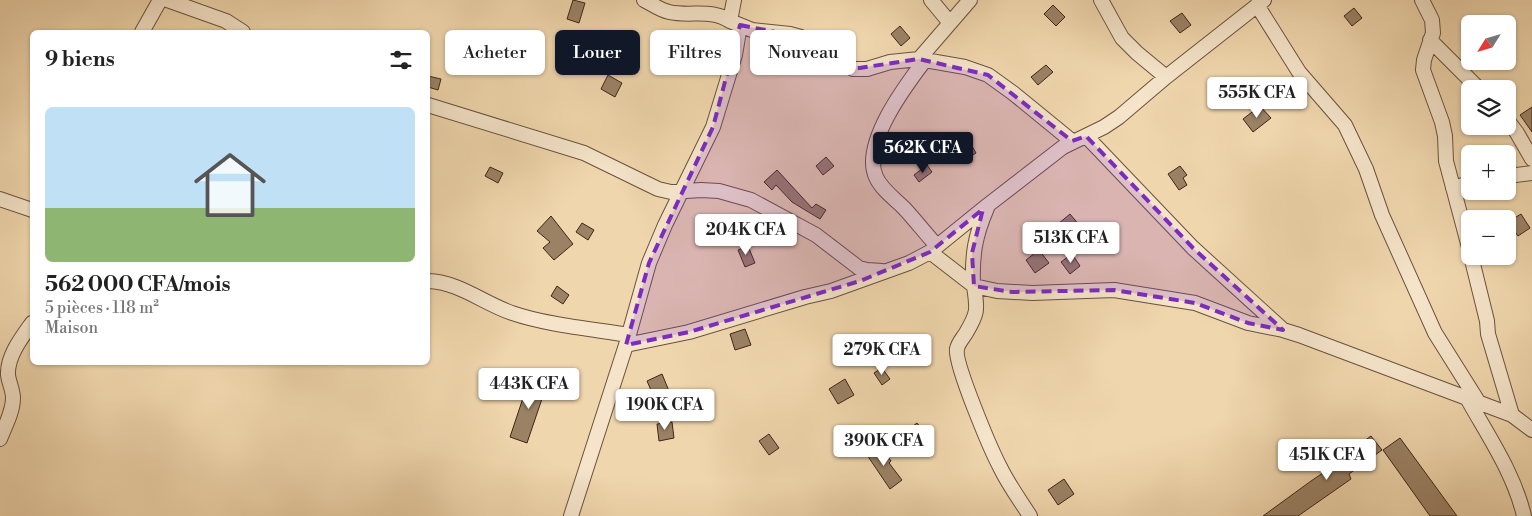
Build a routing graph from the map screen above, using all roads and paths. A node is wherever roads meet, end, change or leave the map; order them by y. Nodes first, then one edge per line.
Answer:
1 (160, 0) edge
2 (167, 0) edge
3 (644, 0) edge
4 (734, 0) edge
5 (931, 0) edge
6 (970, 0) edge
7 (1101, 0) edge
8 (1422, 0) edge
9 (1260, 3) edge
10 (735, 23) junction
11 (950, 23) junction
12 (143, 30) edge
13 (240, 30) edge
14 (1430, 40) junction
15 (922, 59) junction
16 (1166, 77) junction
17 (1470, 80) edge
18 (430, 106) edge
19 (1516, 132) edge
20 (1086, 136) junction
21 (1073, 142) junction
22 (1532, 159) edge
23 (1532, 173) edge
24 (1516, 175) edge
25 (1461, 186) edge
26 (1453, 188) junction
27 (681, 192) junction
28 (0, 199) edge
29 (988, 205) junction
30 (30, 209) edge
31 (1461, 218) edge
32 (934, 249) junction
33 (1473, 265) edge
34 (888, 271) junction
35 (430, 281) edge
36 (974, 285) junction
37 (30, 326) edge
38 (1283, 330) junction
39 (628, 340) junction
40 (1473, 400) junction
41 (1512, 415) junction
42 (1532, 430) edge
43 (0, 439) edge
44 (571, 516) edge
45 (1030, 516) edge
46 (1524, 516) edge

1 - 12 street
2 - 13 street
3 - 10 street
4 - 10 street
5 - 11 street
6 - 11 street
7 - 16 street
8 - 14 street
9 - 16 street
9 - 40 street
10 - 15 street
10 - 27 street
11 - 15 street
14 - 17 street
14 - 26 street
15 - 21 street
15 - 32 street
16 - 20 street
18 - 27 street
19 - 22 street
20 - 21 street
20 - 38 street
21 - 29 street
23 - 24 street
25 - 26 street
26 - 31 street
27 - 34 street
27 - 39 street
28 - 30 street
29 - 32 street
29 - 36 street
32 - 34 street
32 - 36 street
33 - 41 street
34 - 39 street
35 - 39 street
36 - 38 street
36 - 45 street
37 - 43 street
38 - 40 street
39 - 44 street
40 - 41 street
40 - 46 street
41 - 42 street

